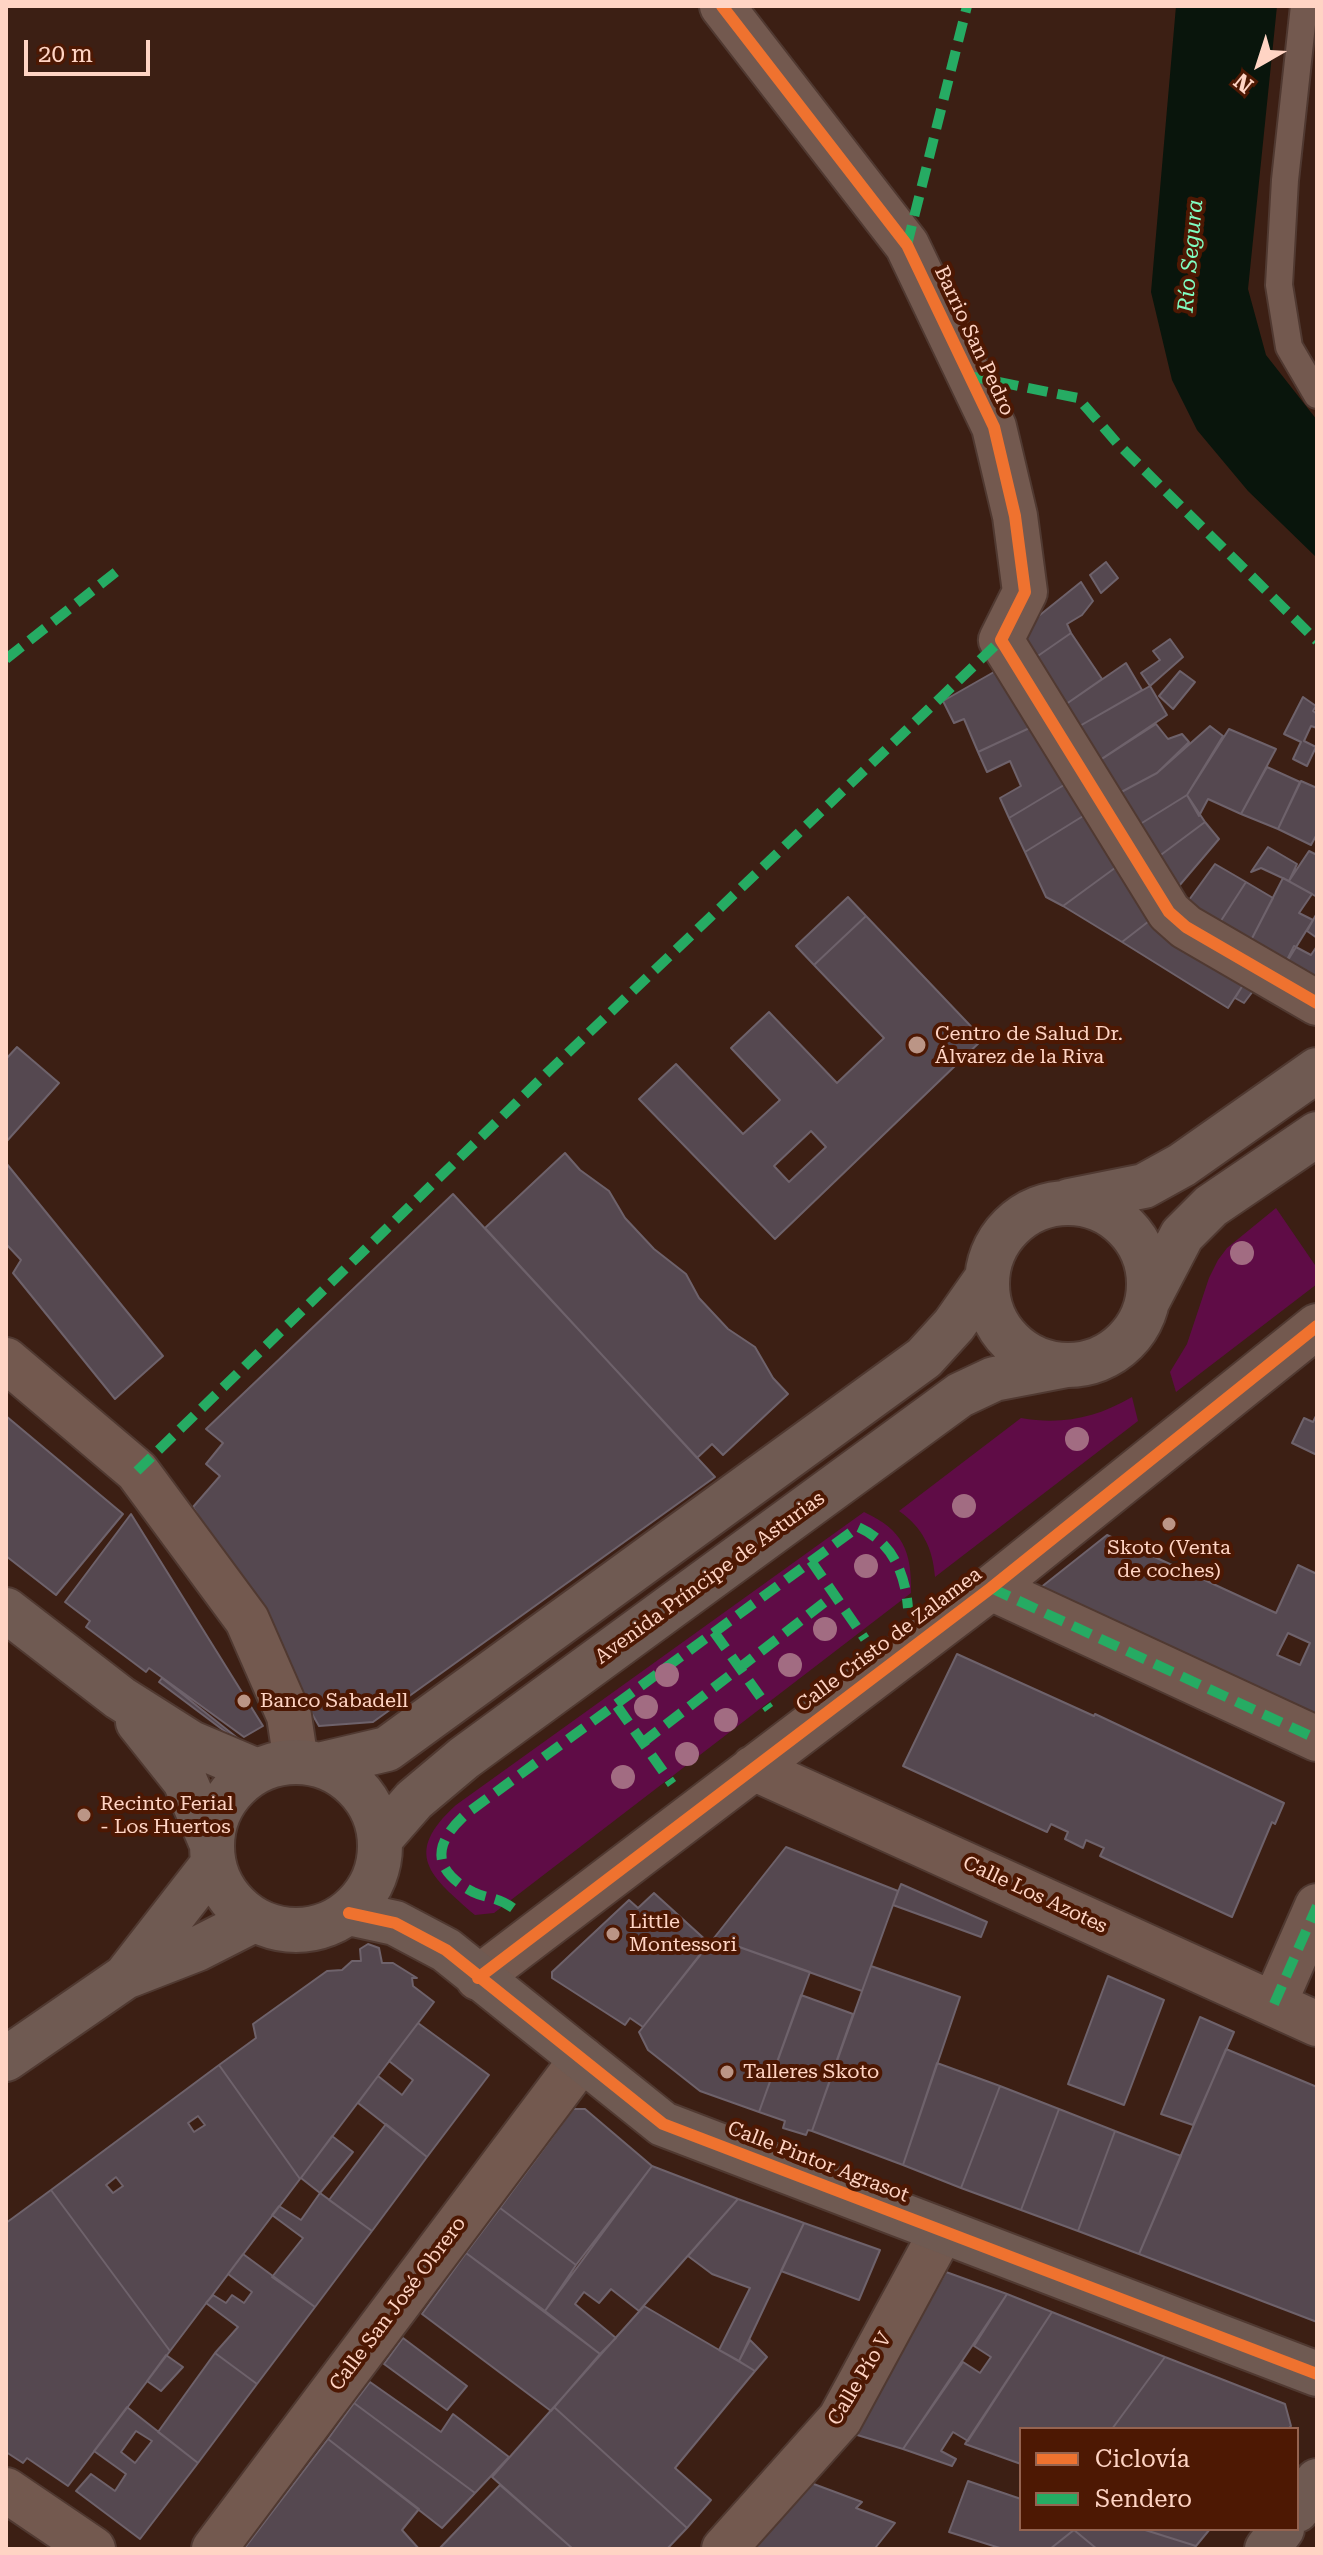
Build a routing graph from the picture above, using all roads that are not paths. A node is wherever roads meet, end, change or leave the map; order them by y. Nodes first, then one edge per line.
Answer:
1 (722, 6) edge
2 (1304, 6) edge
3 (1317, 395) edge
4 (1317, 1003) edge
5 (1317, 1070) edge
6 (1317, 1134) edge
7 (1062, 1203) junction
8 (987, 1278) junction
9 (1148, 1300) junction
10 (1317, 1326) edge
11 (6, 1360) edge
12 (1067, 1365) junction
13 (991, 1588) junction
14 (6, 1610) edge
15 (120, 1698) junction
16 (1317, 1739) edge
17 (291, 1766) junction
18 (753, 1768) junction
19 (380, 1851) junction
20 (212, 1853) junction
21 (1317, 1906) edge
22 (349, 1913) junction
23 (254, 1920) junction
24 (462, 1964) junction
25 (125, 1977) junction
26 (1274, 2004) junction
27 (1317, 2024) edge
28 (6, 2059) edge
29 (582, 2059) junction
30 (942, 2231) junction
31 (1317, 2374) edge
32 (1317, 2481) edge
33 (6, 2490) edge
34 (1299, 2507) edge
35 (1280, 2531) edge
36 (93, 2549) edge
37 (214, 2549) edge
38 (724, 2549) edge
39 (1267, 2549) edge

1 - 4 street, Barrio San Pedro
2 - 3 lane
5 - 7 street
6 - 9 street
7 - 8 street
7 - 9 street
8 - 12 street
8 - 17 street
9 - 12 street
10 - 13 street, Calle Cristo de Zalamea
11 - 17 street
12 - 19 street, Avenida Príncipe de Asturias
13 - 16 street
13 - 18 street, Calle Cristo de Zalamea
14 - 15 street
15 - 17 street
15 - 20 street
17 - 19 street
17 - 20 street
18 - 24 street, Calle Cristo de Zalamea
18 - 26 street, Calle Los Azotes
19 - 22 street
19 - 24 street
20 - 23 street
20 - 25 street
21 - 26 street
22 - 23 street
22 - 24 street, Calle Pintor Agrasot
23 - 25 street
24 - 29 street, Calle Pintor Agrasot
25 - 28 street
26 - 27 street, Calle Los Azotes
29 - 30 street, Calle Pintor Agrasot
29 - 37 street, Calle San José Obrero
30 - 31 street, Calle Pintor Agrasot
30 - 38 street, Calle Pío V
32 - 34 street
33 - 36 street
35 - 39 street

